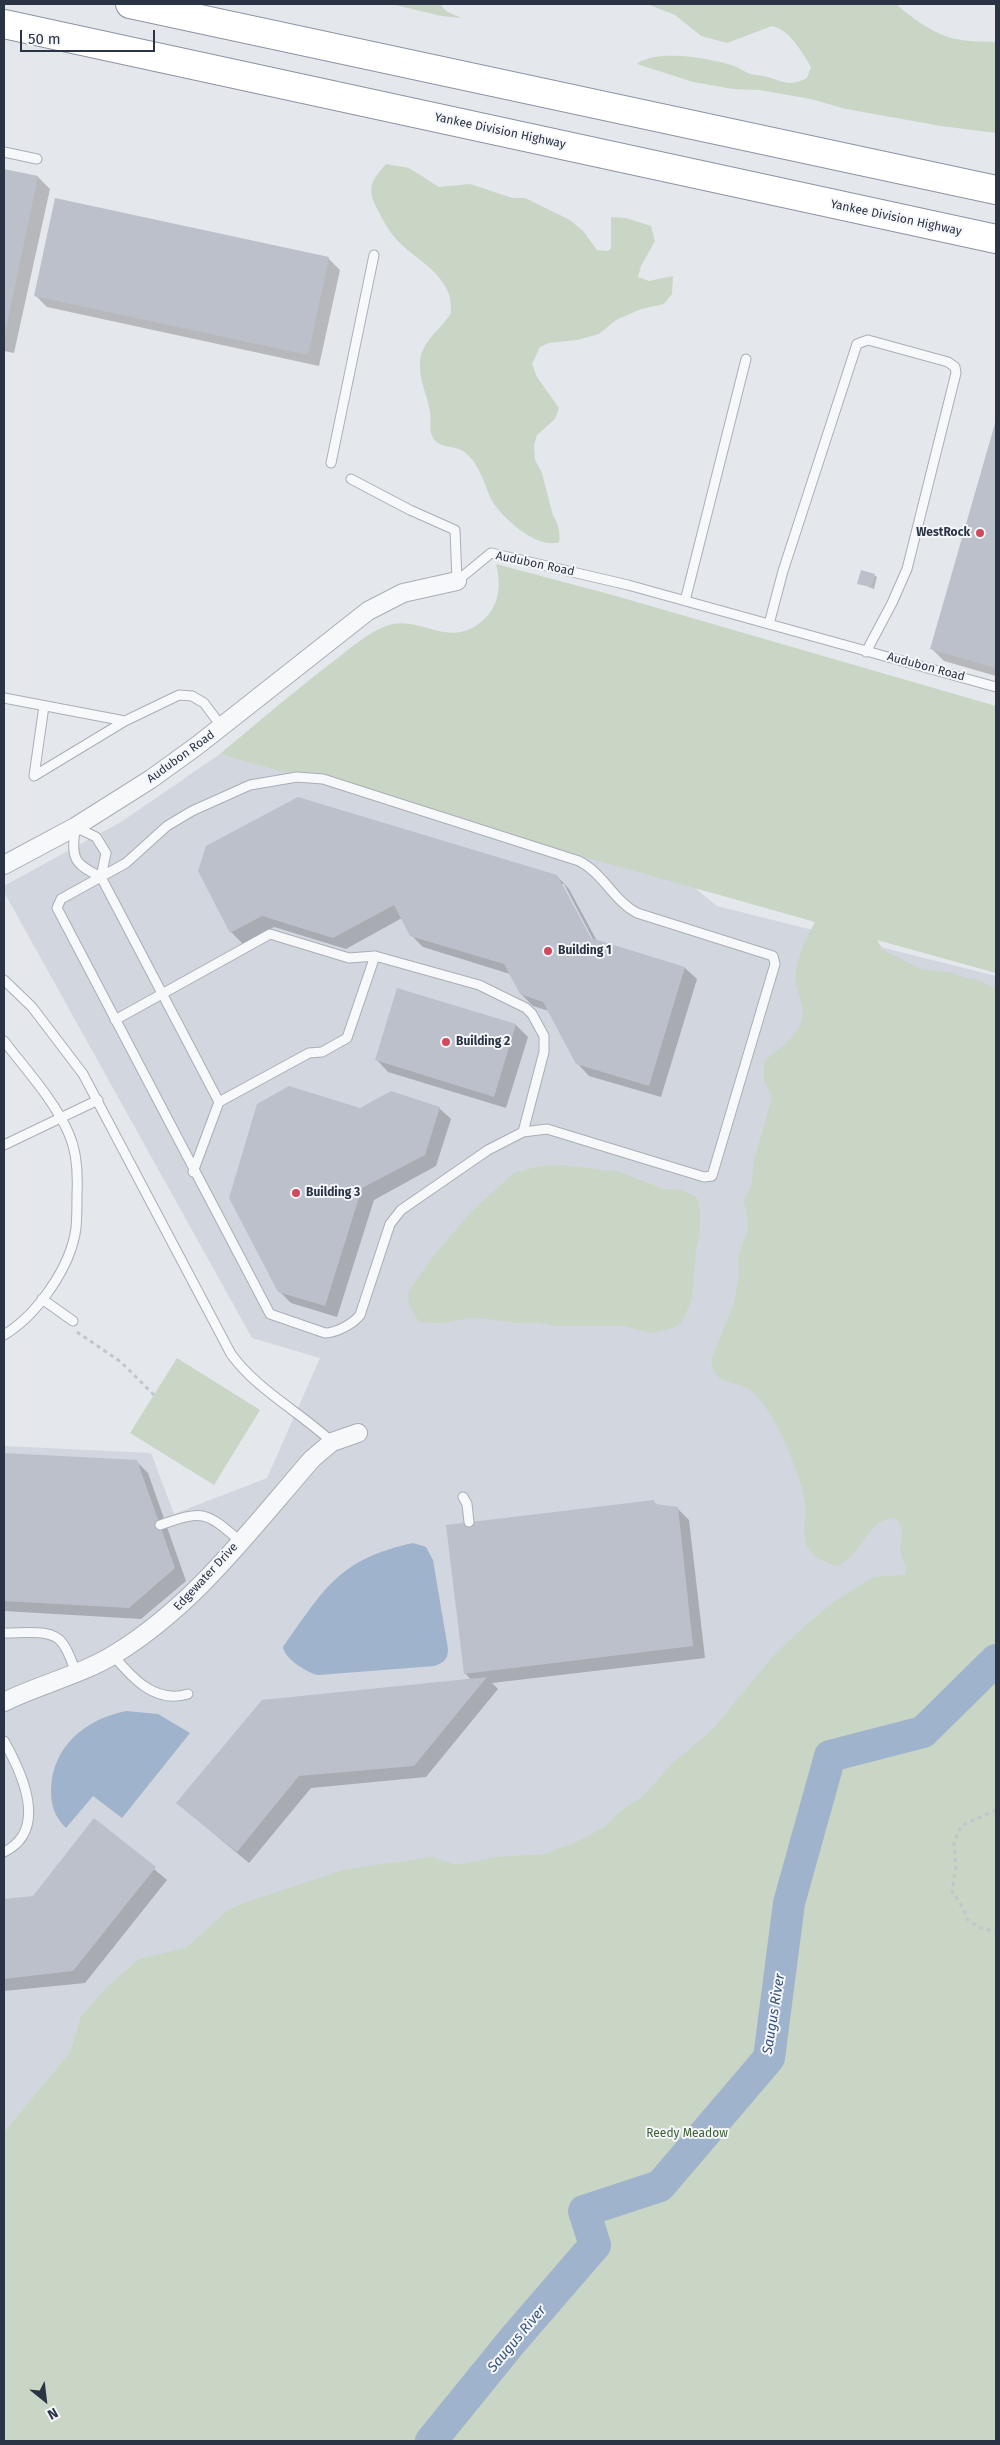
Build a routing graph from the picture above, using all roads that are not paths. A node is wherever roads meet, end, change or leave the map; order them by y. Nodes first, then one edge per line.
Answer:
1 (130, 4) edge
2 (4, 24) edge
3 (4, 152) edge
4 (36, 160) dead end
5 (996, 190) edge
6 (996, 240) edge
7 (374, 255) dead end
8 (746, 359) dead end
9 (331, 463) dead end
10 (351, 478) dead end
11 (457, 580) junction
12 (685, 601) junction
13 (769, 624) junction
14 (866, 652) junction
15 (996, 687) edge
16 (4, 698) edge
17 (44, 706) junction
18 (124, 721) junction
19 (222, 727) junction
20 (75, 827) junction
21 (4, 865) edge
22 (101, 877) junction
23 (375, 956) junction
24 (4, 980) edge
25 (164, 994) junction
26 (115, 1020) junction
27 (4, 1041) edge
28 (98, 1100) junction
29 (219, 1102) junction
30 (60, 1116) junction
31 (524, 1132) junction
32 (4, 1145) edge
33 (194, 1172) junction
34 (42, 1300) junction
35 (73, 1321) dead end
36 (4, 1335) edge
37 (358, 1433) dead end
38 (332, 1442) junction
39 (463, 1497) dead end
40 (469, 1522) dead end
41 (160, 1525) dead end
42 (240, 1541) junction
43 (4, 1633) edge
44 (113, 1655) junction
45 (76, 1672) junction
46 (188, 1694) dead end
47 (4, 1702) edge
48 (4, 1741) edge
49 (4, 1852) edge

1 - 5 highway
2 - 6 highway, Yankee Division Highway
3 - 4 lane
7 - 9 lane
8 - 12 lane
10 - 11 lane
11 - 12 lane, Audubon Road
11 - 19 street, Audubon Road
12 - 13 lane, Audubon Road
13 - 14 lane, Audubon Road
13 - 14 lane
14 - 15 lane, Audubon Road
16 - 17 lane
17 - 18 lane
17 - 18 lane
18 - 19 lane
19 - 20 street, Audubon Road
20 - 21 street, Audubon Road
20 - 22 lane
20 - 22 lane
22 - 25 lane
22 - 26 lane
22 - 31 lane
23 - 25 lane
23 - 29 lane
23 - 31 lane
24 - 28 lane
25 - 26 lane
25 - 29 lane
26 - 33 lane
27 - 30 lane
28 - 30 lane
28 - 38 lane
29 - 33 lane
30 - 32 lane
30 - 34 lane
31 - 33 lane
34 - 35 lane
34 - 36 lane
37 - 38 street, Edgewater Drive
38 - 42 street, Edgewater Drive
39 - 40 lane
41 - 42 lane
42 - 44 street, Edgewater Drive
43 - 45 lane
44 - 45 street, Edgewater Drive
44 - 46 lane
45 - 47 street, Edgewater Drive
48 - 49 lane

